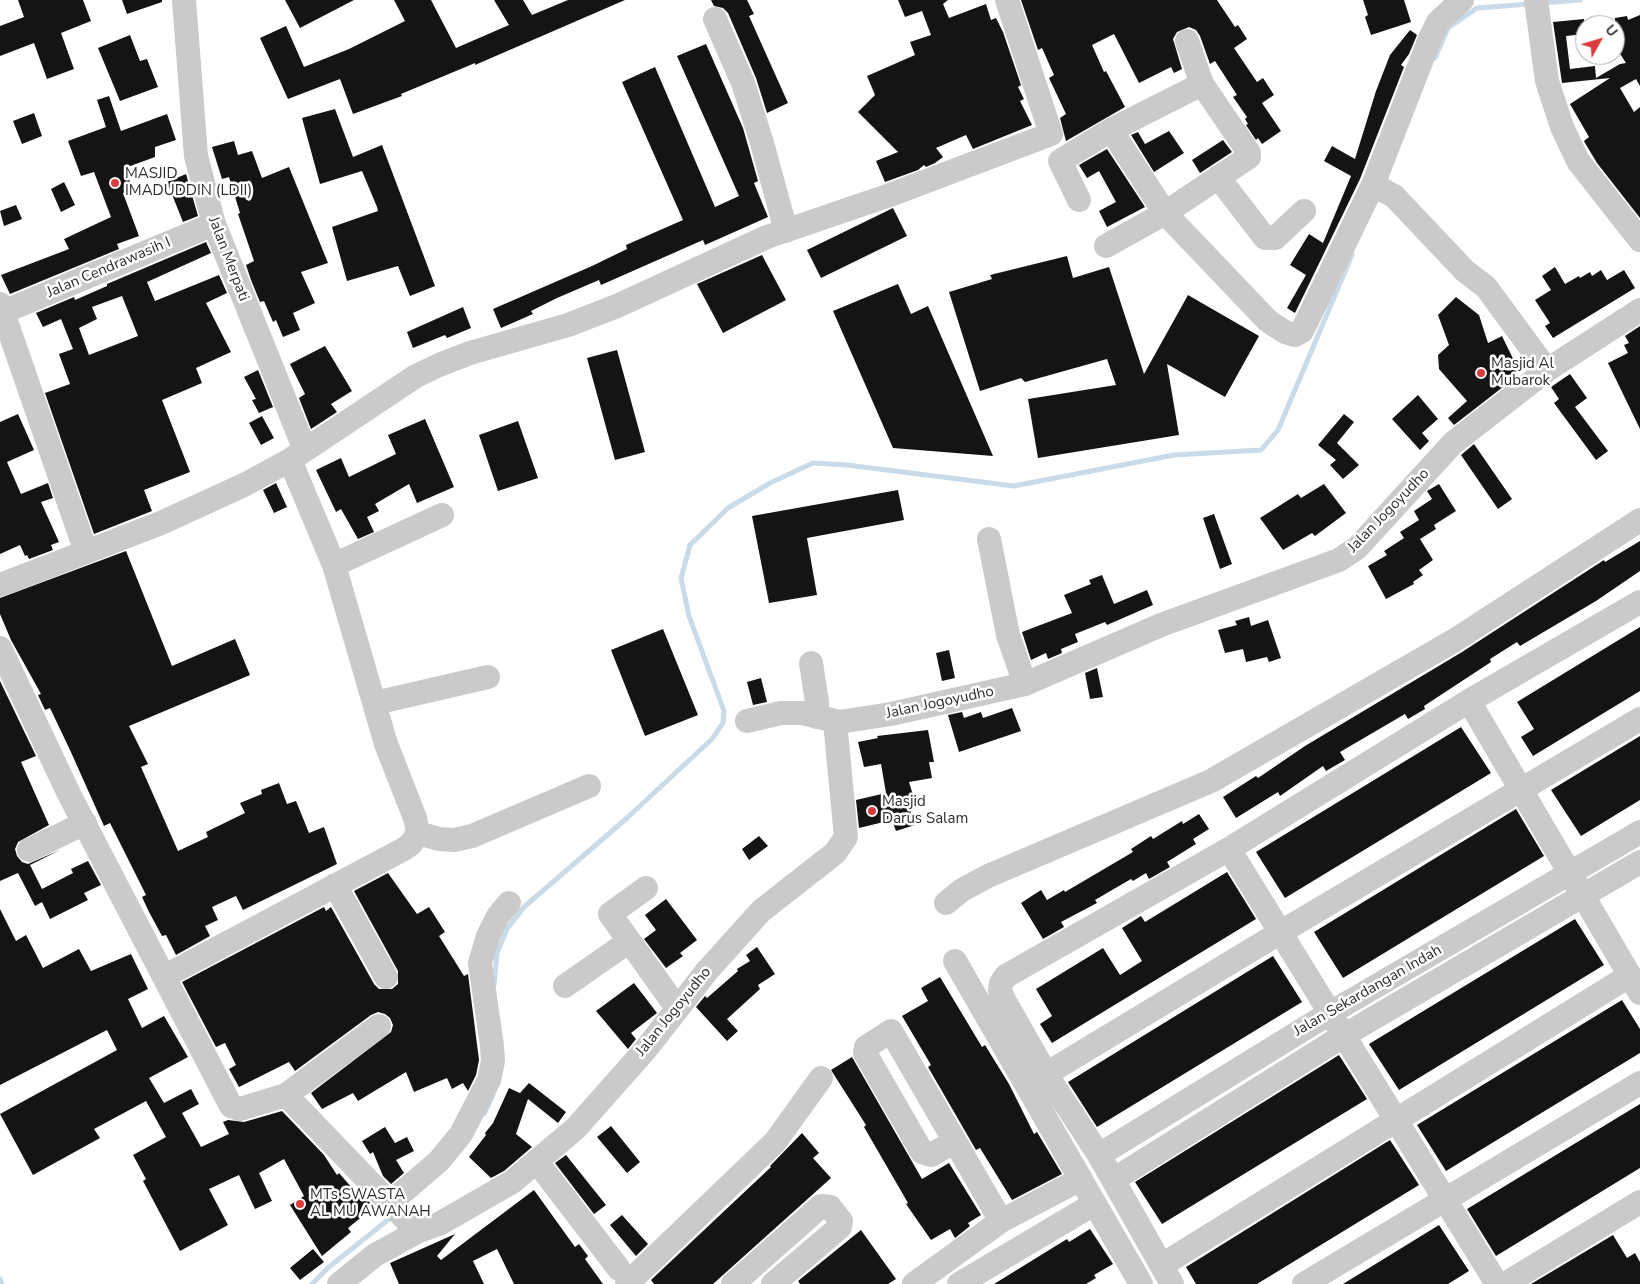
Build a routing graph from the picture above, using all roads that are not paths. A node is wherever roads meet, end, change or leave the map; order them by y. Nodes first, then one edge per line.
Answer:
1 (184, 0) edge
2 (1007, 0) edge
3 (1462, 0) edge
4 (1537, 8) edge
5 (715, 19) dead end
6 (1187, 41) dead end
7 (1202, 84) junction
8 (1111, 130) junction
9 (1050, 134) junction
10 (1060, 161) junction
11 (1218, 177) junction
12 (1381, 189) junction
13 (1079, 200) dead end
14 (1304, 211) dead end
15 (1165, 213) junction
16 (214, 224) junction
17 (786, 231) junction
18 (1640, 240) edge
19 (1106, 246) dead end
20 (2, 308) edge
21 (1640, 310) edge
22 (1547, 370) junction
23 (297, 455) junction
24 (442, 515) dead end
25 (1640, 520) edge
26 (989, 539) dead end
27 (86, 552) junction
28 (334, 565) junction
29 (0, 585) edge
30 (1640, 602) edge
31 (0, 648) edge
32 (811, 663) dead end
33 (488, 677) dead end
34 (1025, 684) junction
35 (1469, 701) junction
36 (375, 703) junction
37 (1640, 719) edge
38 (828, 720) junction
39 (747, 721) dead end
40 (589, 786) dead end
41 (1521, 788) junction
42 (85, 823) junction
43 (1640, 832) edge
44 (418, 833) junction
45 (1229, 849) junction
46 (29, 850) dead end
47 (1640, 862) edge
48 (1568, 875) junction
49 (335, 885) junction
50 (646, 888) dead end
51 (1584, 897) junction
52 (509, 903) dead end
53 (946, 903) dead end
54 (1281, 932) junction
55 (628, 942) junction
56 (955, 960) dead end
57 (165, 976) junction
58 (386, 977) dead end
59 (1635, 985) edge
60 (564, 986) dead end
61 (677, 1008) junction
62 (1330, 1012) junction
63 (380, 1026) dead end
64 (1343, 1036) junction
65 (1046, 1074) junction
66 (821, 1078) dead end
67 (1640, 1083) edge
68 (286, 1096) junction
69 (1396, 1122) junction
70 (954, 1142) junction
71 (1099, 1156) junction
72 (537, 1162) junction
73 (1081, 1179) junction
74 (1113, 1180) junction
75 (1446, 1200) junction
76 (1640, 1202) edge
77 (1094, 1204) junction
78 (404, 1217) junction
79 (1001, 1221) junction
80 (1167, 1275) edge
81 (630, 1279) edge
82 (1134, 1281) edge
83 (339, 1284) edge
84 (733, 1284) edge
85 (773, 1284) edge
86 (914, 1284) edge
87 (960, 1284) edge
88 (1304, 1284) edge
89 (1497, 1284) edge
90 (1505, 1284) edge

1 - 16 street, Jalan Merpati
2 - 9 street
3 - 12 street
4 - 18 street
5 - 17 street
6 - 7 street
7 - 8 street
7 - 11 street
8 - 10 street
8 - 15 street
9 - 10 street
9 - 17 street
10 - 13 street
11 - 14 street
11 - 15 street
12 - 15 street
12 - 22 street
15 - 19 street
16 - 20 street, Jalan Cendrawasih I
16 - 23 street, Jalan Merpati
17 - 23 street
20 - 27 street
21 - 22 street, Jalan Jogoyudho
22 - 34 street, Jalan Jogoyudho
23 - 27 street
23 - 28 street, Jalan Merpati
24 - 28 street
25 - 53 street
26 - 34 street
27 - 29 street
28 - 36 street, Jalan Merpati
30 - 35 street
31 - 42 street
32 - 38 street
33 - 36 street
34 - 38 street, Jalan Jogoyudho
35 - 41 street
35 - 45 street
36 - 44 street, Jalan Merpati
37 - 41 street
38 - 39 street
38 - 61 street, Jalan Jogoyudho
40 - 44 street
41 - 48 street
41 - 54 street
42 - 46 street
42 - 57 street
43 - 48 street, Jalan Sekardangan Indah
44 - 49 street
45 - 54 street
45 - 65 street
47 - 51 street, Jalan Sekardangan Indah
48 - 51 street
48 - 62 street, Jalan Sekardangan Indah
49 - 57 street
49 - 58 street
50 - 55 street
51 - 59 street
51 - 64 street, Jalan Sekardangan Indah
52 - 78 street
54 - 62 street
54 - 65 street
55 - 60 street
55 - 61 street
56 - 73 street
57 - 68 street
59 - 69 street
61 - 72 street, Jalan Jogoyudho
62 - 64 street
62 - 71 street, Jalan Sekardangan Indah
63 - 68 street
64 - 69 street
64 - 74 street, Jalan Sekardangan Indah
65 - 71 street
66 - 81 street
67 - 75 street
68 - 78 street
69 - 75 street
69 - 80 street
70 - 70 street
70 - 79 street
71 - 74 street
72 - 78 street, Jalan Jogoyudho
72 - 81 street
73 - 77 street
73 - 79 street
74 - 80 street
75 - 88 street
75 - 89 street
76 - 90 street
77 - 82 street
77 - 87 street
78 - 83 street
79 - 86 street
84 - 85 street

